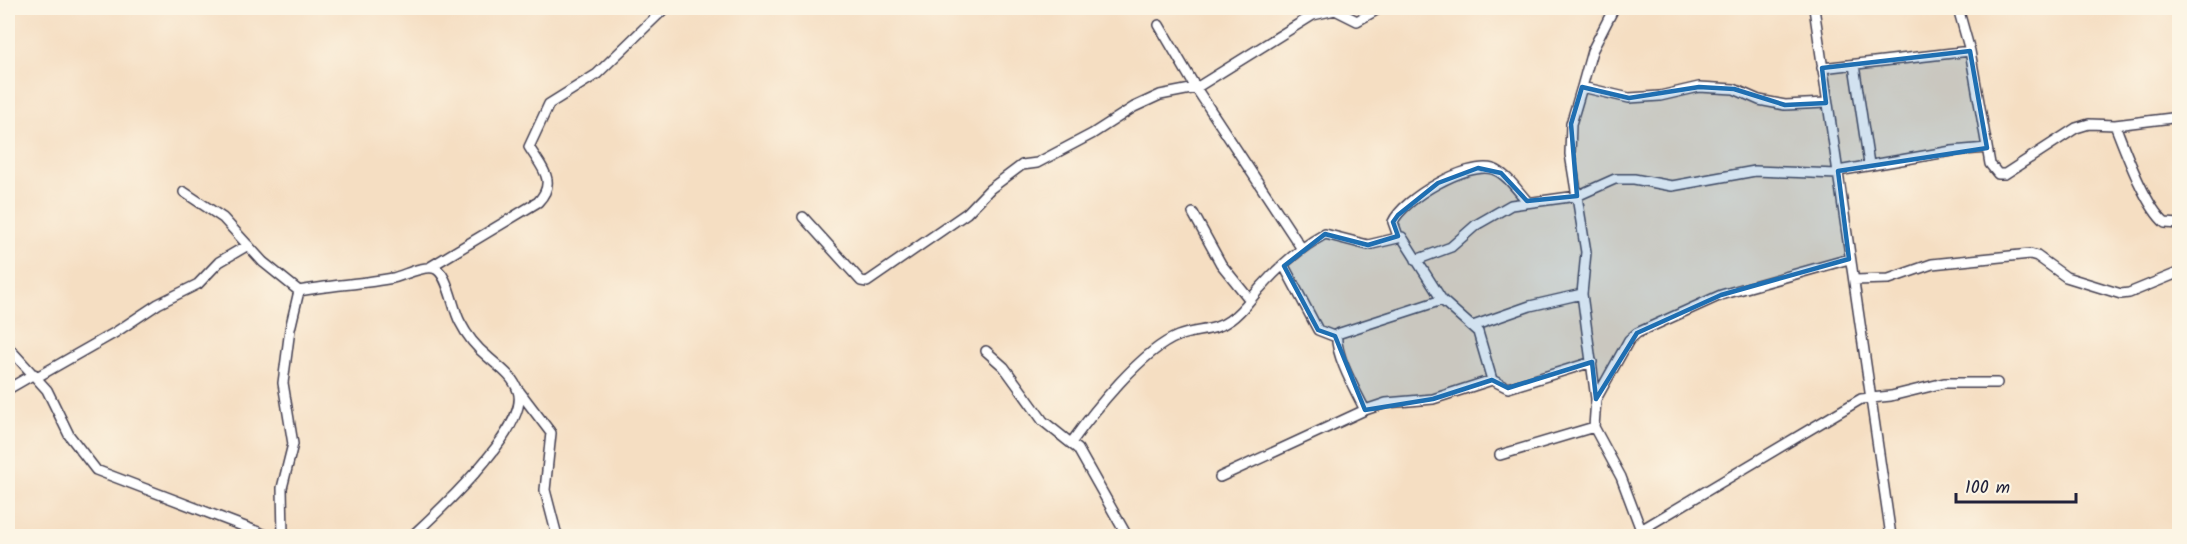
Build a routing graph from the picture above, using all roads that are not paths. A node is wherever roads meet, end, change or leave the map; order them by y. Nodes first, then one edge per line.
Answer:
1 (664, 8) edge
2 (1380, 8) edge
3 (1614, 8) edge
4 (1814, 8) edge
5 (1958, 8) edge
6 (1159, 26) dead end
7 (1970, 51) junction
8 (1854, 66) junction
9 (1822, 68) junction
10 (1582, 87) junction
11 (1196, 88) junction
12 (1827, 103) junction
13 (2180, 117) edge
14 (2115, 125) junction
15 (1987, 148) junction
16 (1869, 164) junction
17 (1838, 172) junction
18 (184, 192) dead end
19 (1577, 196) junction
20 (1527, 201) junction
21 (1193, 213) dead end
22 (803, 217) dead end
23 (2180, 224) edge
24 (1398, 236) junction
25 (248, 245) junction
26 (1302, 249) junction
27 (1849, 259) junction
28 (1416, 260) junction
29 (1284, 266) junction
30 (430, 267) junction
31 (2180, 272) edge
32 (1854, 280) junction
33 (299, 291) junction
34 (1582, 294) junction
35 (1250, 300) junction
36 (1443, 300) junction
37 (1473, 326) junction
38 (1336, 337) junction
39 (8, 348) edge
40 (987, 351) dead end
41 (1592, 362) junction
42 (36, 376) junction
43 (1492, 380) junction
44 (1997, 383) dead end
45 (8, 389) edge
46 (518, 390) junction
47 (1596, 399) junction
48 (1871, 400) junction
49 (1365, 410) junction
50 (1594, 427) junction
51 (1071, 443) junction
52 (1500, 455) dead end
53 (1220, 477) dead end
54 (1639, 533) edge
55 (269, 537) edge
56 (283, 537) edge
57 (412, 537) edge
58 (559, 537) edge
59 (1127, 537) edge
60 (1891, 537) edge

1 - 30 street
2 - 11 street
3 - 10 street
4 - 9 street
5 - 7 street
6 - 11 street
7 - 8 street
7 - 15 street
8 - 9 street
8 - 16 street
9 - 12 street
10 - 12 street
10 - 19 street
11 - 22 street
11 - 26 street
12 - 17 street
13 - 14 street
14 - 15 street
14 - 23 street
15 - 16 street
16 - 17 street
17 - 19 street
17 - 27 street
18 - 25 street
19 - 20 street
19 - 34 street
20 - 24 street
20 - 28 street
21 - 35 street
24 - 26 street
24 - 28 street
25 - 33 street
25 - 42 street
26 - 29 street
27 - 32 street
27 - 47 street
28 - 36 street
29 - 35 street
29 - 38 street
30 - 33 street
30 - 46 street
31 - 32 street
32 - 48 street
33 - 56 street
34 - 37 street
34 - 41 street
35 - 51 street
36 - 37 street
36 - 38 street
37 - 43 street
38 - 49 street
39 - 42 street
40 - 51 street
41 - 43 street
41 - 47 street
42 - 45 street
42 - 55 street
43 - 49 street
44 - 48 street
46 - 57 street
46 - 58 street
47 - 50 street
48 - 54 street
48 - 60 street
49 - 53 street
50 - 52 street
50 - 54 street
51 - 59 street

